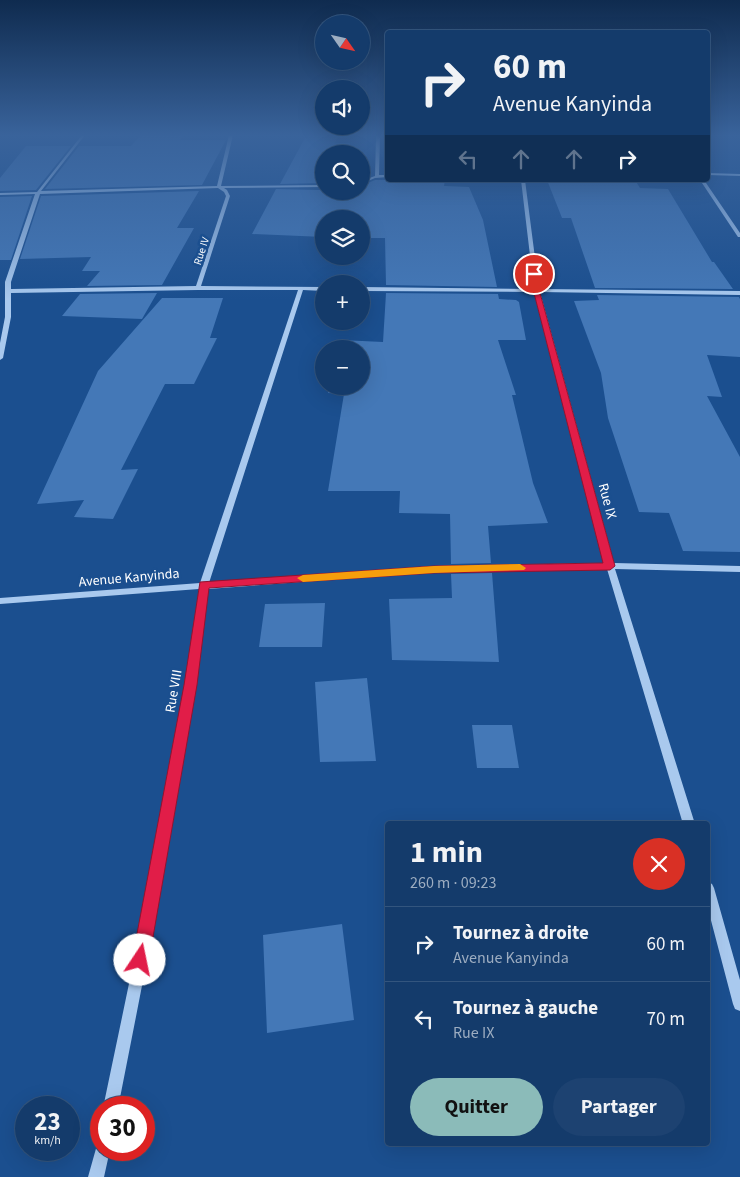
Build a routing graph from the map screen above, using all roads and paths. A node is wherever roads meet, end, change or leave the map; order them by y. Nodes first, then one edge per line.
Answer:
1 (40, 190) edge
2 (131, 190) edge
3 (224, 190) edge
4 (524, 190) edge
5 (709, 190) edge
6 (38, 193) junction
7 (0, 194) edge
8 (740, 236) edge
9 (198, 288) junction
10 (301, 289) junction
11 (315, 289) edge
12 (370, 289) edge
13 (8, 291) junction
14 (537, 293) junction
15 (740, 293) edge
16 (8, 316) junction
17 (0, 317) edge
18 (0, 358) edge
19 (610, 566) junction
20 (740, 569) edge
21 (204, 585) junction
22 (0, 601) edge
23 (689, 821) edge
24 (710, 895) edge
25 (740, 1004) edge
26 (112, 1096) edge
27 (100, 1161) edge
28 (96, 1177) edge

1 - 6 street
2 - 6 street
3 - 9 street, Rue IV
4 - 14 street, Rue IX
5 - 8 street
6 - 7 street
6 - 13 street
9 - 10 street
9 - 13 street
10 - 11 street
10 - 21 street, Rue VIII
12 - 14 street
13 - 16 street
14 - 15 street
14 - 19 street, Rue IX
16 - 17 street
16 - 18 street
19 - 20 street, Avenue Kanyinda
19 - 21 street, Avenue Kanyinda
19 - 23 street, Rue IX
21 - 22 street, Avenue Kanyinda
21 - 26 street, Rue VIII
24 - 25 street
27 - 28 street

